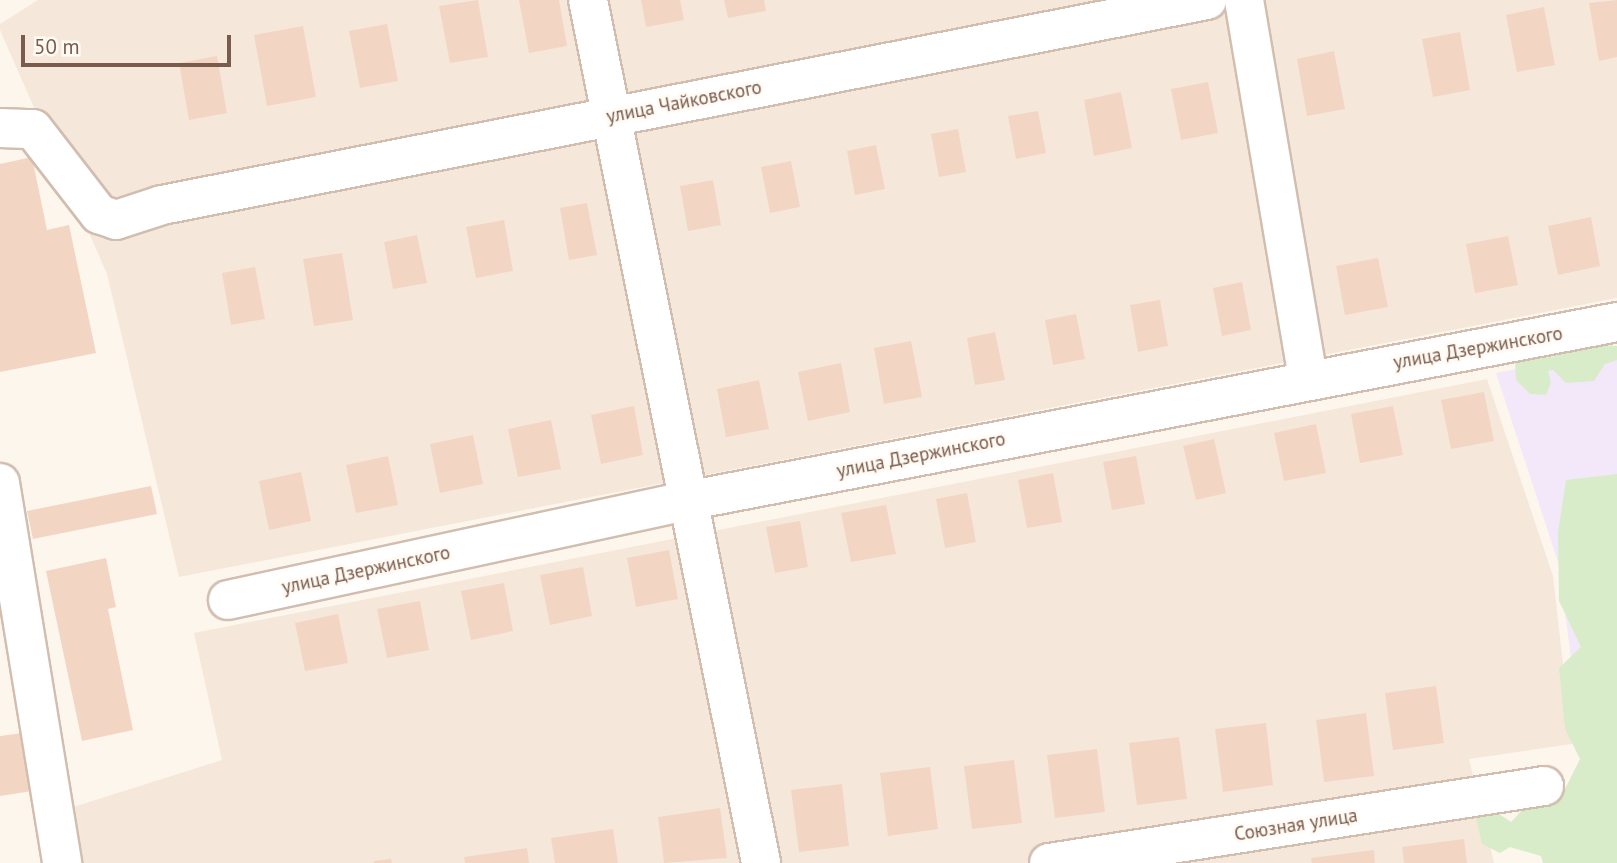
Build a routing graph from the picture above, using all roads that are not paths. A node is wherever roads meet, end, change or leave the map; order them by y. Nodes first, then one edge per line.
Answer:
1 (587, 0) edge
2 (1207, 0) edge
3 (1244, 0) edge
4 (614, 115) junction
5 (0, 128) edge
6 (1617, 322) edge
7 (1308, 379) junction
8 (0, 483) edge
9 (686, 501) junction
10 (228, 600) dead end
11 (1544, 786) dead end
12 (62, 863) edge
13 (761, 863) edge
14 (1049, 863) edge

1 - 4 street
2 - 4 street, улица Чайковского
3 - 7 street
4 - 5 street, улица Чайковского
4 - 9 street
6 - 7 street, улица Дзержинского
7 - 9 street, улица Дзержинского
8 - 12 street
9 - 10 street, улица Дзержинского
9 - 13 street
11 - 14 street, Союзная улица

